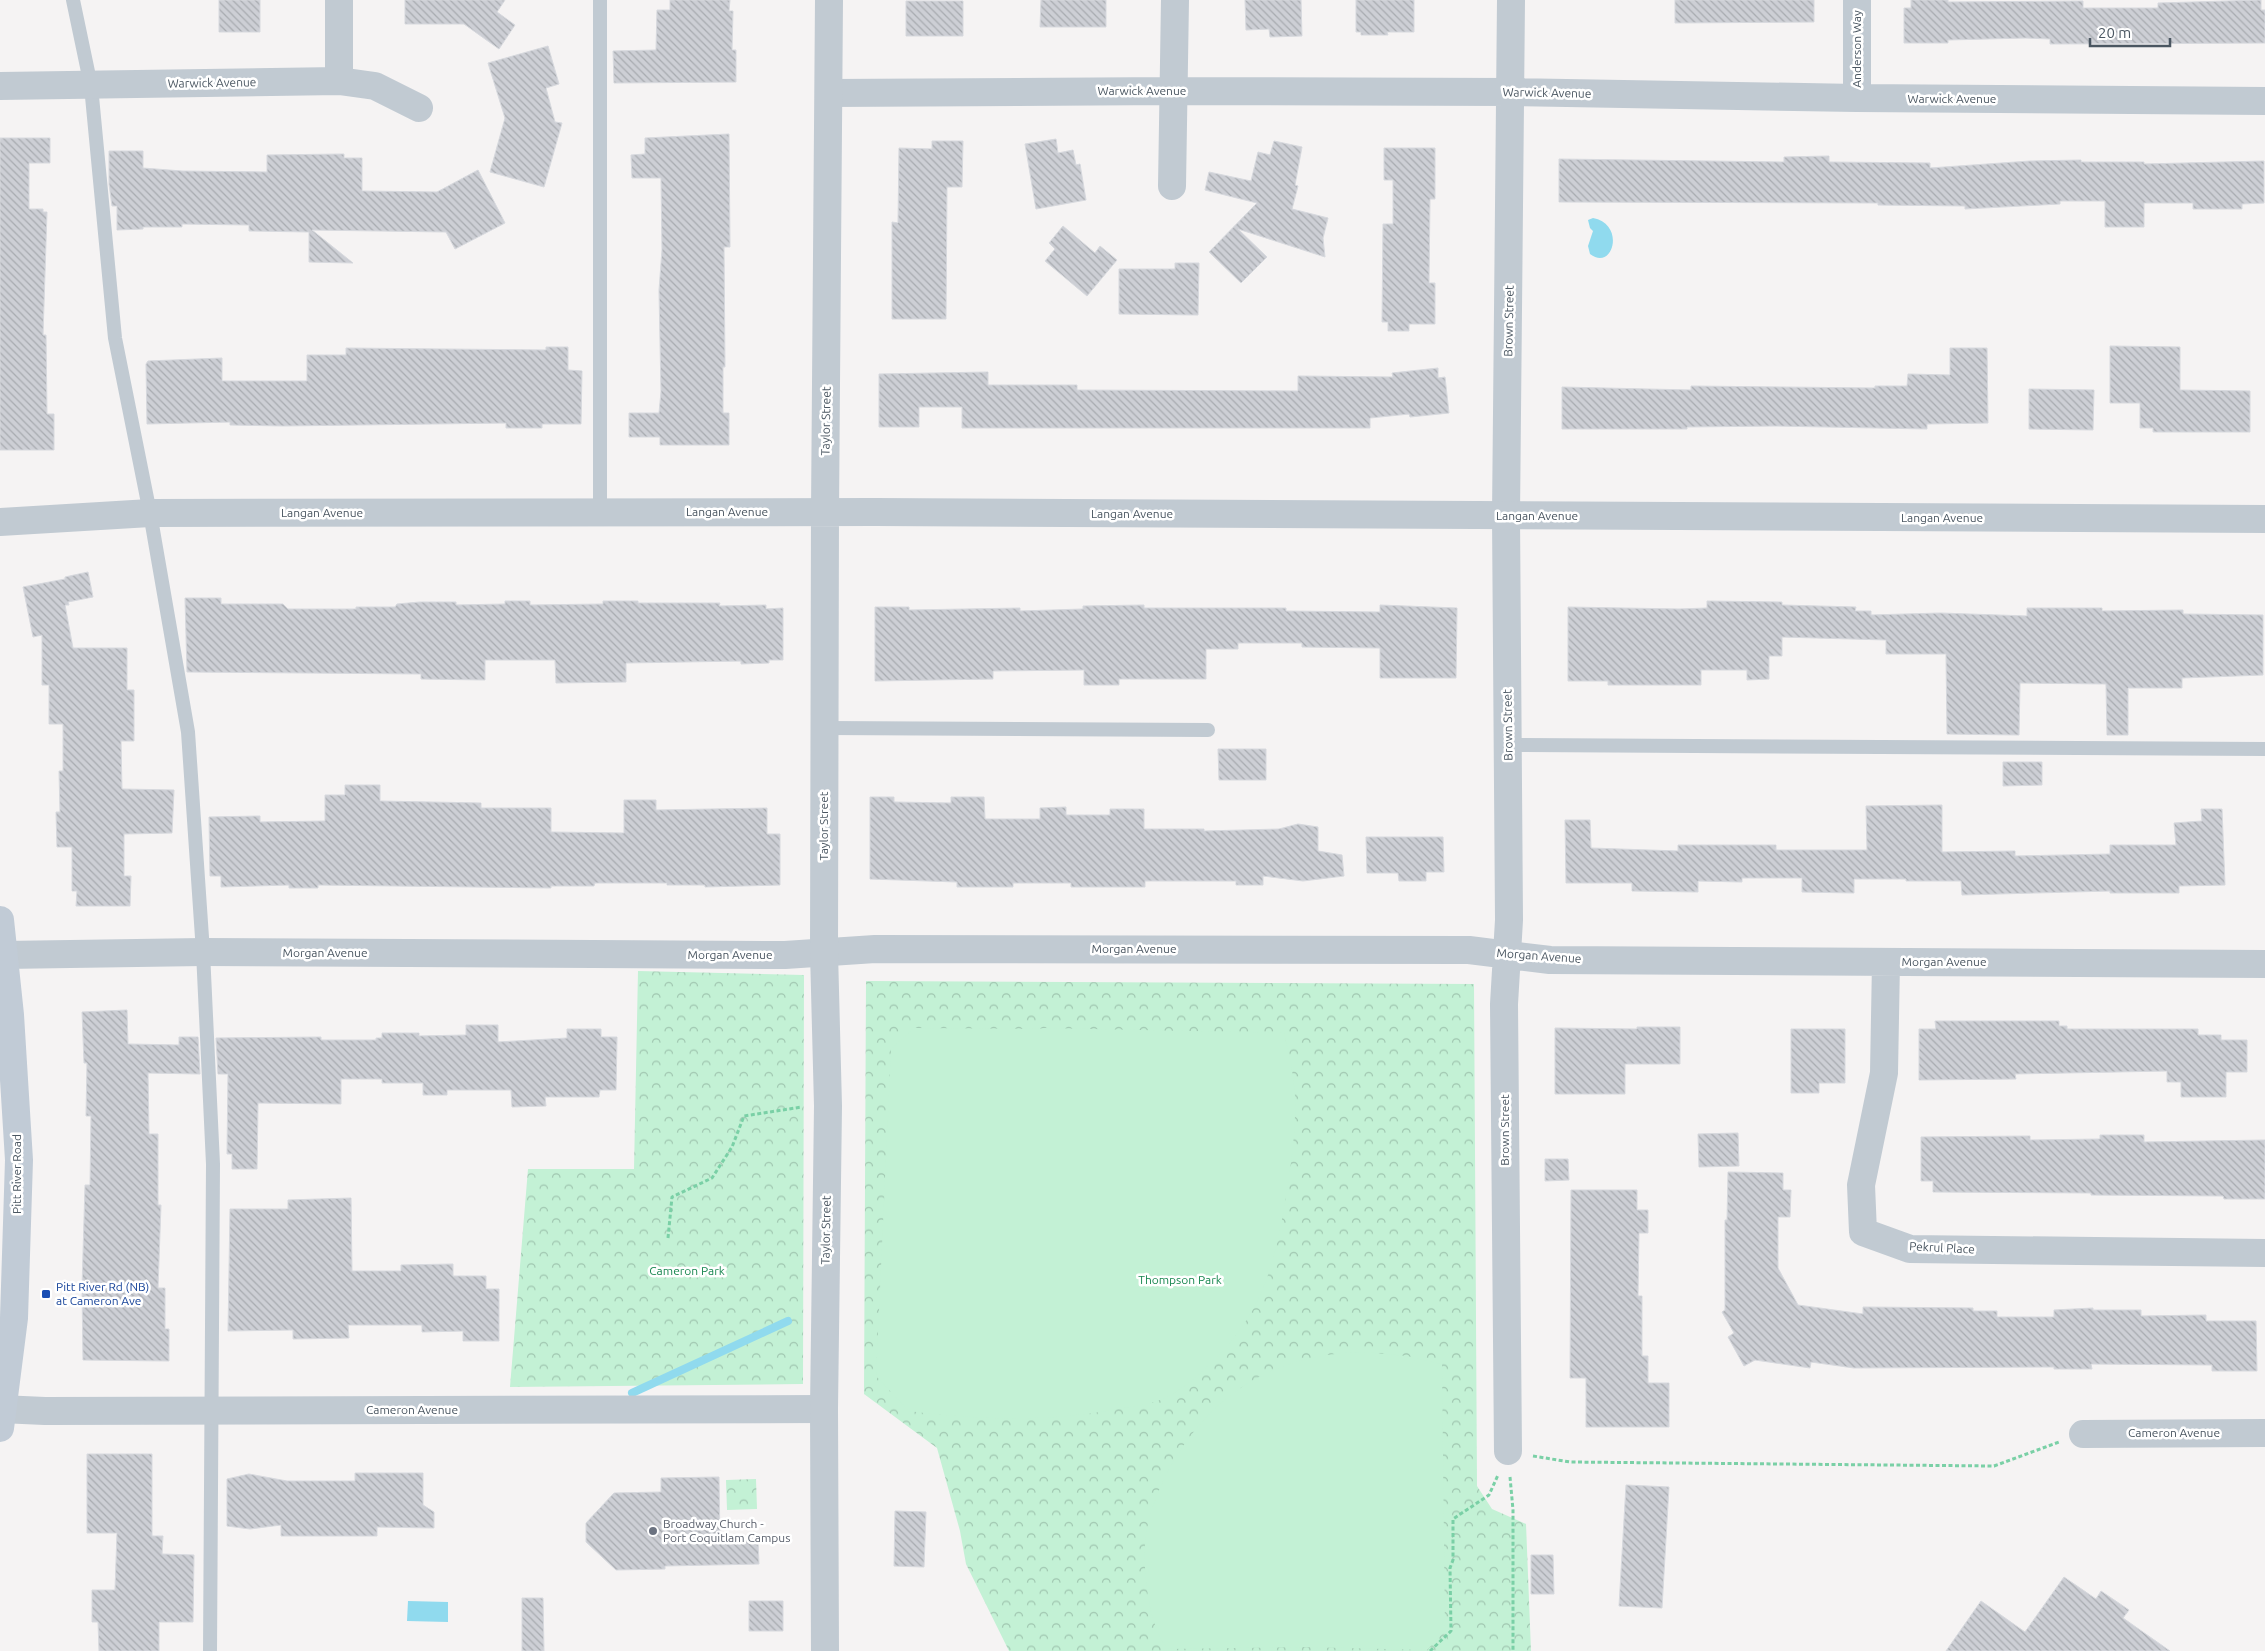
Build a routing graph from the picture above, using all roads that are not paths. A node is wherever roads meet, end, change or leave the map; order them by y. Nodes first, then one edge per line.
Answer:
1 (73, 0) edge
2 (339, 0) edge
3 (600, 0) edge
4 (829, 0) edge
5 (1175, 0) edge
6 (1511, 0) edge
7 (1857, 0) edge
8 (339, 81) junction
9 (0, 86) edge
10 (91, 86) junction
11 (1173, 91) junction
12 (1512, 92) junction
13 (830, 93) junction
14 (1857, 98) junction
15 (2265, 101) edge
16 (419, 108) dead end
17 (1172, 186) dead end
18 (600, 512) junction
19 (825, 512) junction
20 (150, 513) junction
21 (1506, 516) junction
22 (2265, 519) edge
23 (0, 522) edge
24 (825, 728) junction
25 (1208, 730) dead end
26 (1509, 745) junction
27 (2265, 749) edge
28 (0, 920) edge
29 (203, 952) junction
30 (824, 952) junction
31 (4, 954) junction
32 (1508, 955) junction
33 (1886, 962) junction
34 (2265, 964) edge
35 (2265, 1253) edge
36 (824, 1409) junction
37 (211, 1410) junction
38 (1, 1415) edge
39 (2265, 1433) edge
40 (2082, 1434) road end
41 (1508, 1451) road end
42 (210, 1651) edge
43 (825, 1651) edge

1 - 10 lane
2 - 8 street
3 - 18 lane
4 - 13 street, Taylor Street
5 - 11 street
6 - 12 street, Brown Street
7 - 14 street, Anderson Way
8 - 10 street, Warwick Avenue
8 - 16 street, Warwick Avenue
9 - 10 street, Warwick Avenue
10 - 20 lane
11 - 12 street, Warwick Avenue
11 - 13 street, Warwick Avenue
11 - 17 street
12 - 14 street, Warwick Avenue
12 - 21 street, Brown Street
13 - 19 street, Taylor Street
14 - 15 street, Warwick Avenue
18 - 19 street, Langan Avenue
18 - 20 street, Langan Avenue
19 - 21 street, Langan Avenue
19 - 24 street, Taylor Street
20 - 23 street, Langan Avenue
20 - 29 lane
21 - 22 street, Langan Avenue
21 - 26 street, Brown Street
24 - 25 lane
24 - 30 street, Taylor Street
26 - 27 lane
26 - 32 street, Brown Street
28 - 31 main road, Pitt River Road
29 - 30 street, Morgan Avenue
29 - 31 street, Morgan Avenue
29 - 37 lane
30 - 32 street, Morgan Avenue
30 - 36 street, Taylor Street
31 - 38 main road, Pitt River Road
32 - 33 street, Morgan Avenue
32 - 41 street, Brown Street
33 - 34 street, Morgan Avenue
33 - 35 street, Pekrul Place
36 - 37 street, Cameron Avenue
36 - 43 street, Taylor Street
37 - 38 street, Cameron Avenue
37 - 42 lane
39 - 40 street, Cameron Avenue

